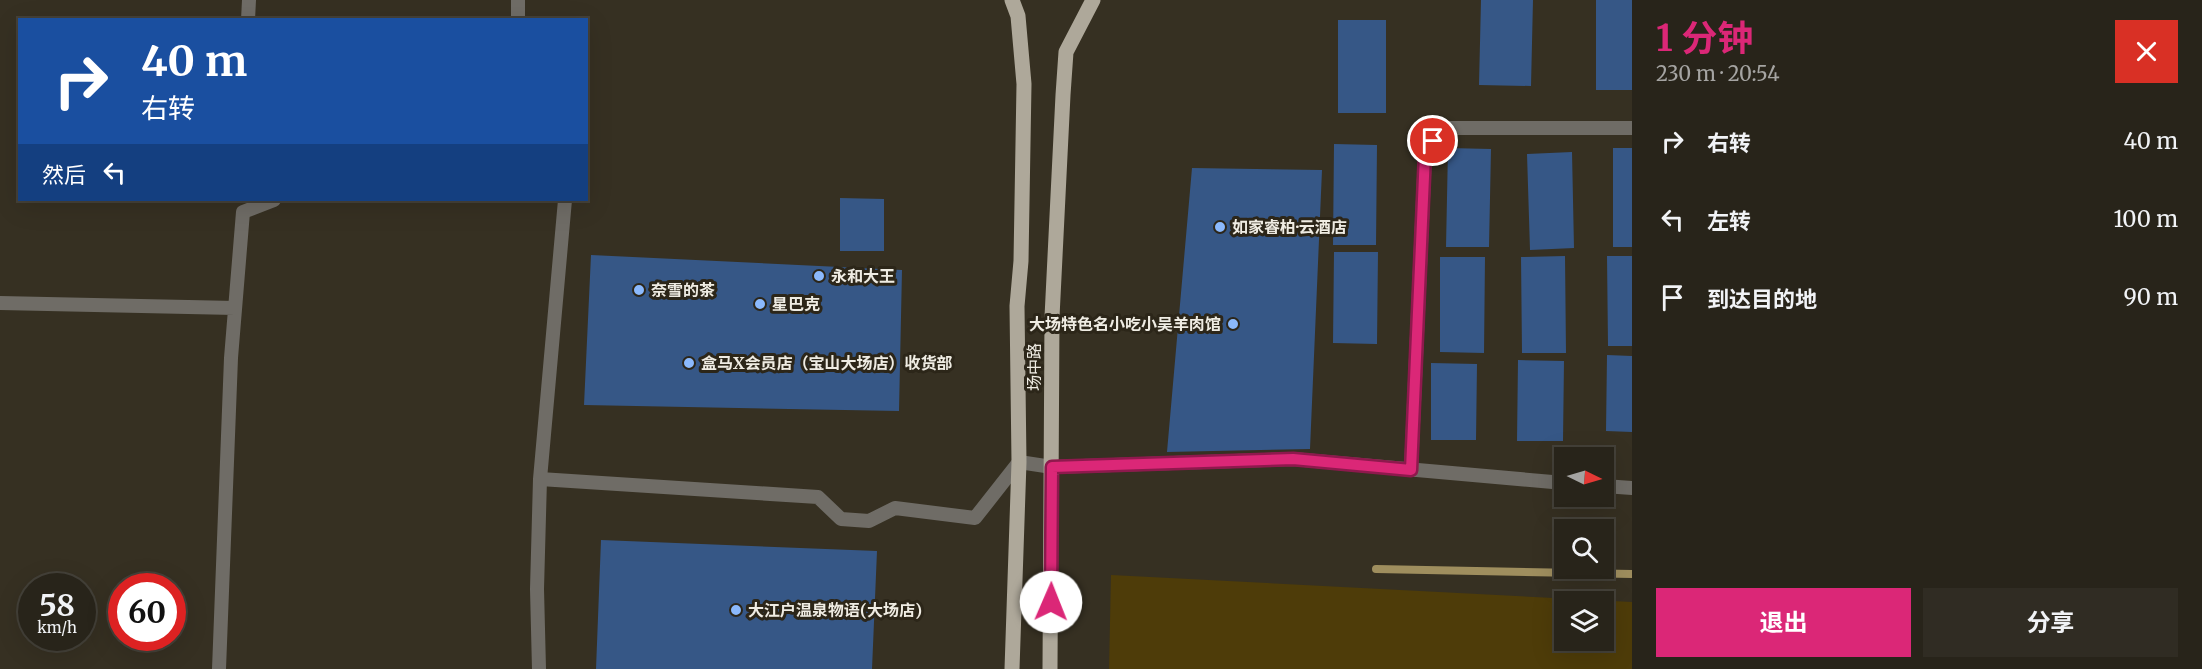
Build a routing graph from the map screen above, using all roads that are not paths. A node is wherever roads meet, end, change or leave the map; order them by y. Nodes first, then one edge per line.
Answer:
1 (249, 0) edge
2 (518, 0) edge
3 (1012, 0) edge
4 (1093, 0) edge
5 (248, 18) edge
6 (518, 18) edge
7 (1632, 128) edge
8 (269, 201) edge
9 (565, 201) edge
10 (243, 206) edge
11 (0, 303) edge
12 (235, 308) junction
13 (1019, 462) junction
14 (1052, 467) junction
15 (1411, 470) junction
16 (540, 479) junction
17 (1554, 482) edge
18 (1614, 487) edge
19 (1632, 488) edge
20 (219, 669) edge
21 (539, 669) edge
22 (1012, 669) edge
23 (1050, 669) edge

1 - 5 lane
2 - 6 lane
3 - 13 main road, 场中路
4 - 14 main road, 场中路
7 - 15 lane
8 - 10 lane
9 - 16 lane
10 - 12 lane
11 - 12 lane
12 - 20 lane
13 - 14 lane
13 - 16 lane
13 - 22 main road, 场中路
14 - 15 lane
14 - 23 main road, 场中路
15 - 17 lane
16 - 21 lane
18 - 19 lane

